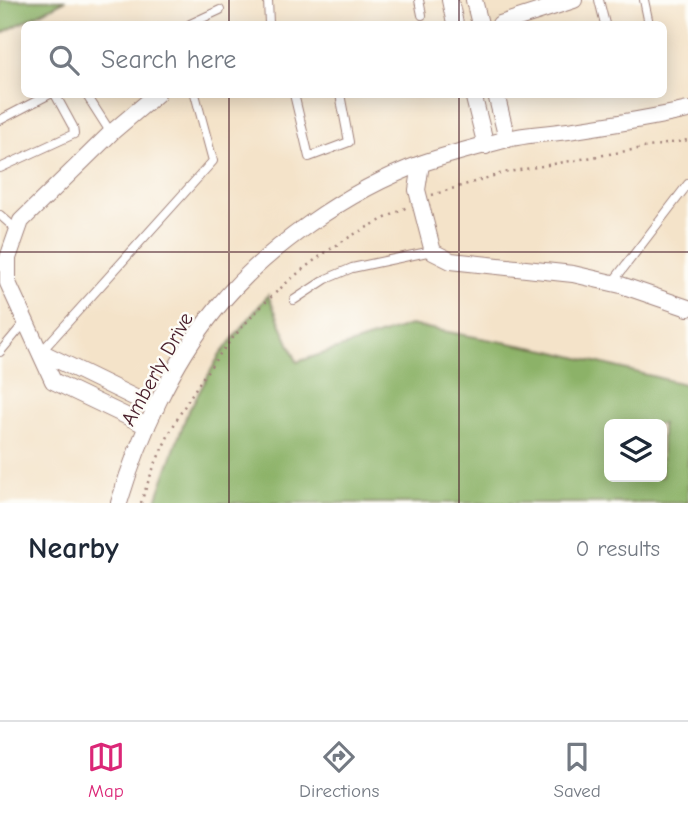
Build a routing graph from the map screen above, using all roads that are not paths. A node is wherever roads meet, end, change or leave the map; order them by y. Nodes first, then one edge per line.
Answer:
1 (268, 0) edge
2 (419, 0) edge
3 (450, 0) edge
4 (474, 0) edge
5 (574, 0) edge
6 (599, 0) edge
7 (644, 0) edge
8 (220, 10) dead end
9 (422, 15) dead end
10 (196, 21) edge
11 (269, 21) edge
12 (455, 21) edge
13 (479, 21) edge
14 (509, 21) edge
15 (604, 21) edge
16 (648, 21) edge
17 (44, 98) edge
18 (55, 98) edge
19 (89, 98) edge
20 (152, 98) edge
21 (196, 98) edge
22 (295, 98) edge
23 (341, 98) edge
24 (474, 98) edge
25 (497, 98) edge
26 (688, 110) edge
27 (0, 120) edge
28 (688, 120) edge
29 (638, 121) junction
30 (111, 133) junction
31 (507, 139) junction
32 (486, 146) junction
33 (421, 164) junction
34 (0, 168) edge
35 (688, 184) edge
36 (0, 215) edge
37 (17, 230) junction
38 (432, 251) junction
39 (611, 283) junction
40 (294, 300) dead end
41 (688, 308) edge
42 (26, 321) junction
43 (0, 352) edge
44 (41, 352) junction
45 (156, 408) junction
46 (147, 426) junction
47 (119, 503) edge

1 - 11 lane
2 - 9 lane
3 - 12 street
4 - 13 street
5 - 14 street
6 - 15 lane
7 - 16 lane
8 - 10 lane
17 - 27 lane
18 - 34 lane
19 - 30 lane
20 - 30 street
21 - 44 lane
22 - 23 lane
24 - 32 street
25 - 31 street
26 - 29 street, Amberly Drive
28 - 29 street, Amberly Drive
29 - 31 street, Amberly Drive
30 - 37 street
31 - 32 street, Amberly Drive
32 - 33 street, Amberly Drive
33 - 38 street
33 - 45 street, Amberly Drive
35 - 39 lane
36 - 37 lane
37 - 42 street
38 - 39 street
38 - 40 lane
39 - 41 street
42 - 43 lane
42 - 44 street
44 - 45 street
44 - 46 street
45 - 46 street, Amberly Drive
46 - 47 street, Amberly Drive

